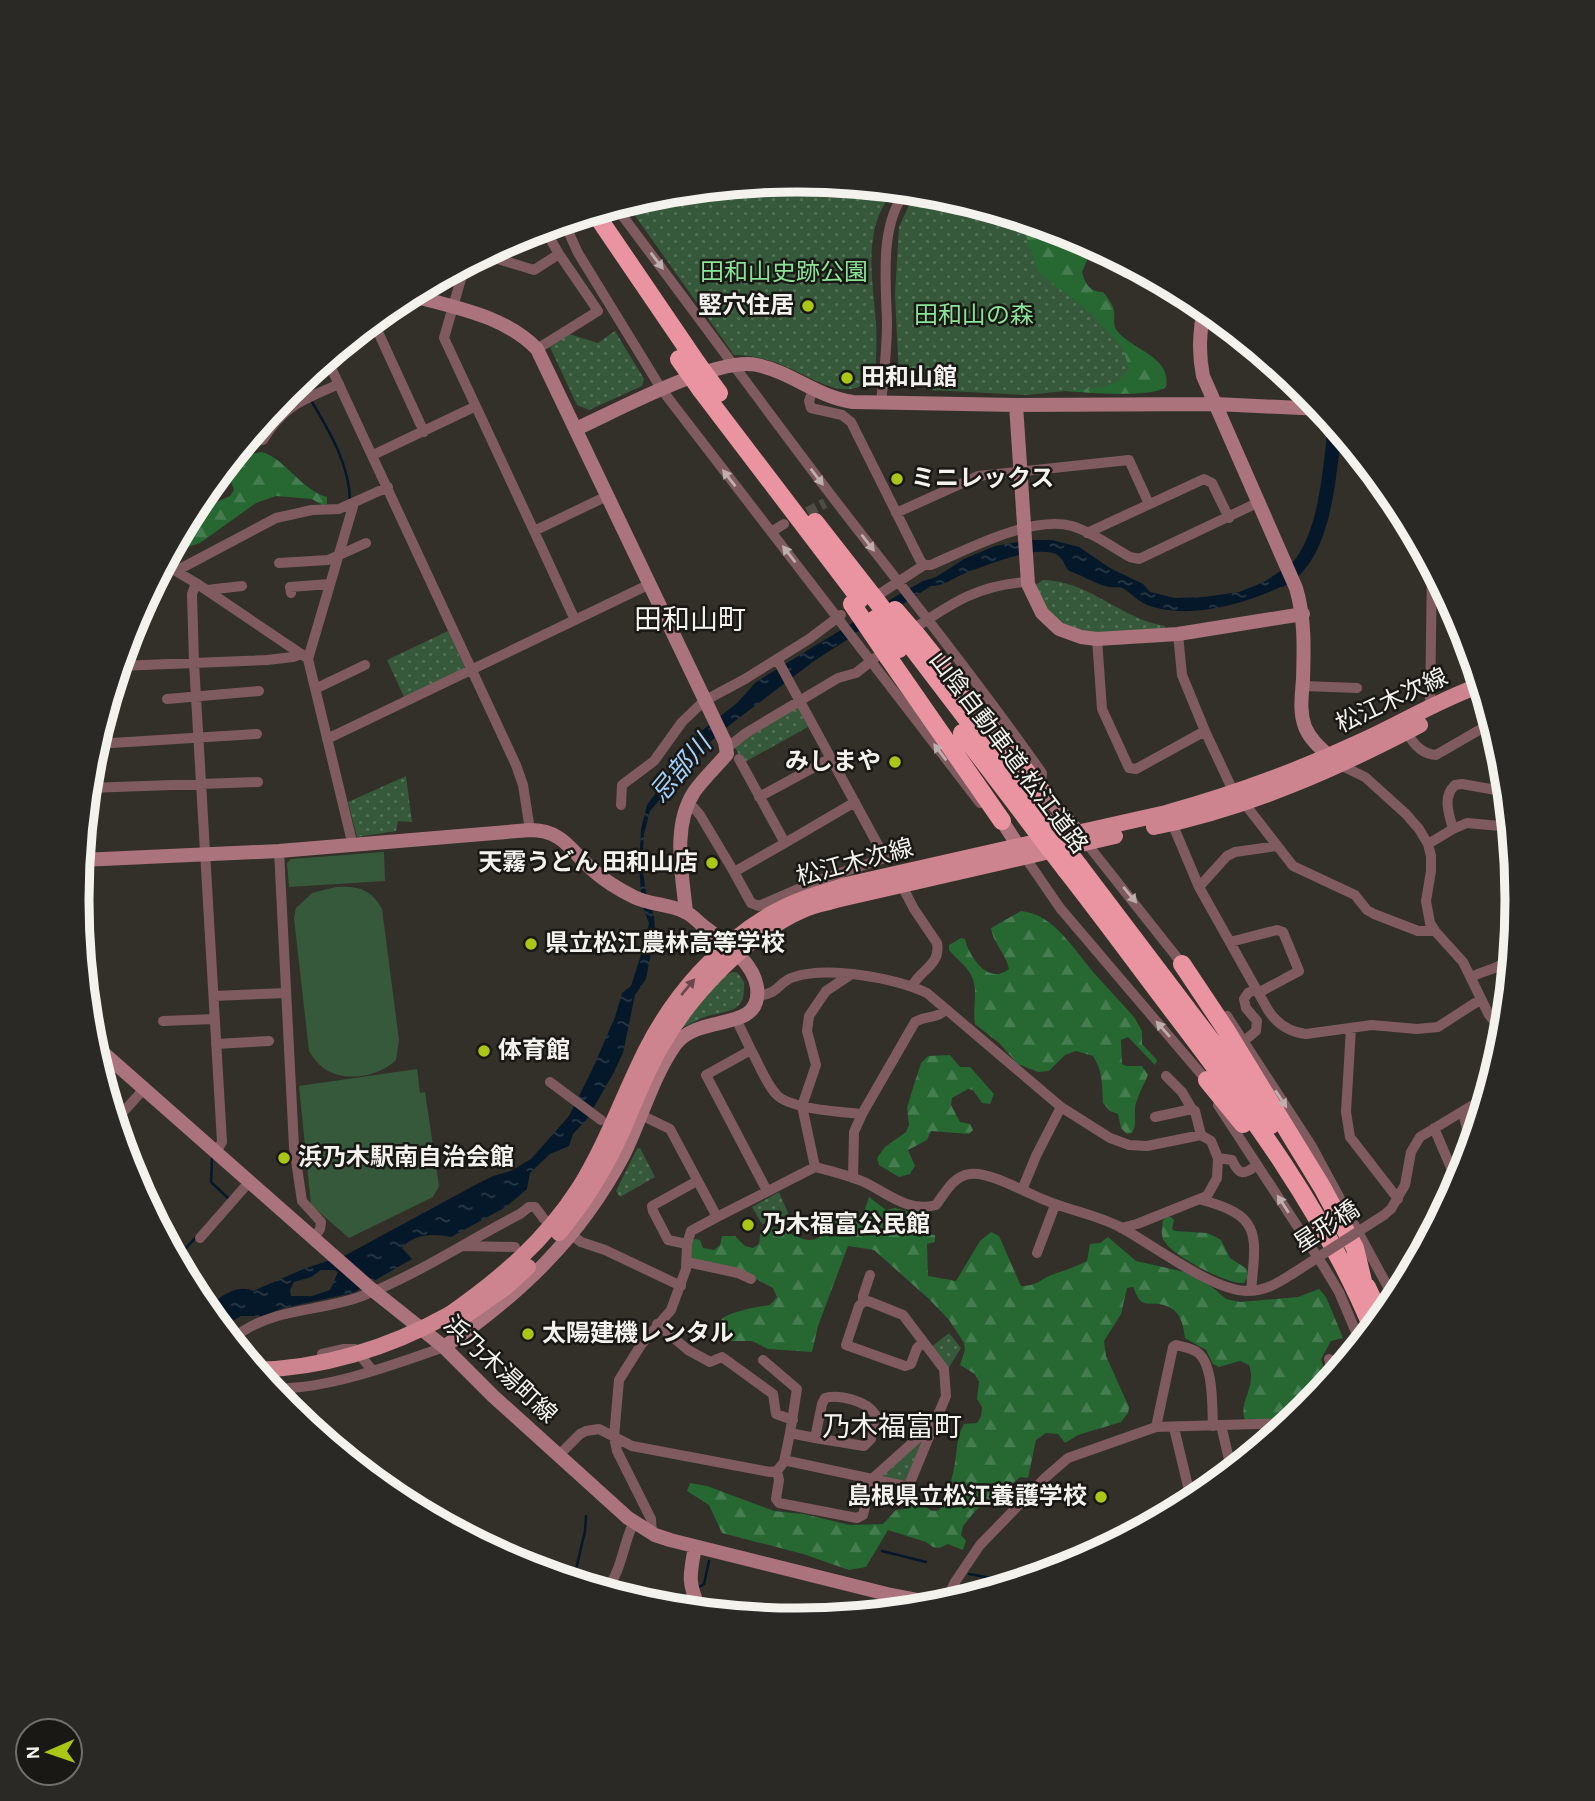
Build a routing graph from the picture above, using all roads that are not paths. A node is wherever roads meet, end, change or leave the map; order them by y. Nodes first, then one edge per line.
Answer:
1 (902, 200) edge
2 (621, 214) edge
3 (600, 220) edge
4 (590, 224) edge
5 (568, 231) edge
6 (549, 237) edge
7 (559, 254) junction
8 (498, 259) edge
9 (461, 277) edge
10 (424, 299) edge
11 (452, 307) junction
12 (1202, 320) edge
13 (378, 331) edge
14 (537, 349) junction
15 (731, 364) junction
16 (331, 368) edge
17 (339, 384) junction
18 (662, 390) junction
19 (813, 390) junction
20 (710, 391) junction
21 (881, 402) junction
22 (1215, 404) junction
23 (1016, 405) junction
24 (474, 407) junction
25 (1304, 407) edge
26 (285, 413) edge
27 (270, 428) edge
28 (576, 429) junction
29 (424, 432) junction
30 (263, 440) dead end
31 (373, 455) junction
32 (1019, 471) junction
33 (388, 487) junction
34 (607, 496) junction
35 (354, 503) junction
36 (1257, 503) junction
37 (1149, 504) junction
38 (896, 513) junction
39 (1228, 518) junction
40 (785, 524) tunnel mouth
41 (534, 531) junction
42 (771, 531) junction
43 (1024, 532) junction
44 (1087, 533) junction
45 (366, 542) dead end
46 (336, 557) junction
47 (279, 562) dead end
48 (924, 565) junction
49 (172, 569) edge
50 (176, 571) junction
51 (1028, 579) junction
52 (196, 583) junction
53 (328, 584) junction
54 (650, 584) junction
55 (899, 584) junction
56 (1432, 585) edge
57 (242, 586) dead end
58 (290, 586) dead end
59 (207, 590) junction
60 (866, 597) junction
61 (1303, 614) junction
62 (840, 619) junction
63 (575, 620) junction
64 (1178, 634) junction
65 (1097, 639) junction
66 (900, 641) junction
67 (304, 656) junction
68 (778, 661) junction
69 (194, 663) junction
70 (365, 665) dead end
71 (130, 666) edge
72 (473, 669) junction
73 (1303, 686) junction
74 (1357, 688) dead end
75 (315, 689) junction
76 (1474, 690) edge
77 (259, 691) dead end
78 (1474, 693) edge
79 (196, 696) junction
80 (167, 699) dead end
81 (798, 699) junction
82 (706, 704) junction
83 (1430, 708) junction
84 (1484, 727) edge
85 (1205, 731) junction
86 (1407, 732) junction
87 (257, 734) dead end
88 (199, 738) junction
89 (327, 739) junction
90 (107, 743) edge
91 (726, 745) junction
92 (831, 758) junction
93 (738, 760) dead end
94 (1334, 761) junction
95 (258, 782) dead end
96 (202, 783) junction
97 (99, 788) edge
98 (1041, 790) joint
99 (1497, 790) edge
100 (760, 797) junction
101 (1240, 797) junction
102 (855, 802) junction
103 (621, 805) dead end
104 (687, 806) junction
105 (1002, 821) joint
106 (1172, 823) junction
107 (1502, 826) edge
108 (1453, 829) junction
109 (530, 830) junction
110 (1082, 838) junction
111 (785, 843) junction
112 (1428, 844) junction
113 (353, 846) junction
114 (1277, 846) junction
115 (279, 851) junction
116 (1022, 852) junction
117 (205, 854) junction
118 (885, 858) junction
119 (91, 860) edge
120 (1073, 868) junction
121 (734, 872) junction
122 (897, 879) junction
123 (1199, 887) junction
124 (679, 910) junction
125 (1435, 931) junction
126 (1230, 942) junction
127 (733, 950) junction
128 (1182, 964) junction
129 (1502, 965) edge
130 (851, 974) junction
131 (1471, 977) junction
132 (912, 986) junction
133 (1257, 991) junction
134 (286, 993) junction
135 (214, 996) junction
136 (757, 996) junction
137 (1482, 1001) junction
138 (946, 1009) junction
139 (215, 1019) junction
140 (736, 1020) junction
141 (163, 1021) dead end
142 (1495, 1021) edge
143 (1351, 1028) junction
144 (269, 1041) dead end
145 (1244, 1041) junction
146 (216, 1044) junction
147 (751, 1050) junction
148 (107, 1056) edge
149 (1166, 1076) dead end
150 (1207, 1080) junction
151 (550, 1082) dead end
152 (144, 1089) junction
153 (1476, 1103) edge
154 (802, 1106) junction
155 (1061, 1107) junction
156 (1192, 1109) junction
157 (1463, 1111) junction
158 (122, 1113) edge
159 (862, 1114) junction
160 (641, 1115) junction
161 (1155, 1117) dead end
162 (601, 1119) dead end
163 (1434, 1128) junction
164 (1466, 1133) edge
165 (1201, 1135) junction
166 (216, 1152) junction
167 (1218, 1158) junction
168 (1257, 1165) junction
169 (816, 1167) junction
170 (1452, 1172) edge
171 (853, 1178) junction
172 (250, 1181) junction
173 (697, 1181) junction
174 (1022, 1190) junction
175 (767, 1191) junction
176 (1398, 1199) junction
177 (1202, 1200) junction
178 (1055, 1205) junction
179 (717, 1217) junction
180 (544, 1219) dead end
181 (1121, 1228) junction
182 (572, 1235) junction
183 (200, 1238) dead end
184 (314, 1238) junction
185 (687, 1244) junction
186 (459, 1246) junction
187 (515, 1247) dead end
188 (1037, 1253) dead end
189 (687, 1262) junction
190 (870, 1275) dead end
191 (751, 1279) dead end
192 (1363, 1281) junction
193 (681, 1286) junction
194 (1389, 1289) edge
195 (372, 1290) junction
196 (1251, 1292) junction
197 (863, 1302) junction
198 (1372, 1314) edge
199 (1370, 1316) edge
200 (1371, 1316) edge
201 (452, 1318) junction
202 (657, 1324) junction
203 (243, 1331) dead end
204 (1358, 1334) edge
205 (923, 1342) junction
206 (444, 1347) junction
207 (1329, 1359) dead end
208 (763, 1360) dead end
209 (1331, 1366) edge
210 (267, 1369) edge
211 (267, 1369) edge
212 (372, 1370) junction
213 (277, 1379) edge
214 (285, 1388) edge
215 (793, 1420) junction
216 (1265, 1424) junction
217 (1274, 1424) edge
218 (1217, 1425) junction
219 (1156, 1427) junction
220 (1174, 1428) junction
221 (1267, 1430) edge
222 (790, 1433) junction
223 (930, 1434) junction
224 (614, 1437) junction
225 (815, 1438) junction
226 (559, 1455) junction
227 (784, 1462) junction
228 (1229, 1462) edge
229 (777, 1471) junction
230 (872, 1479) junction
231 (1189, 1490) edge
232 (634, 1522) junction
233 (652, 1533) junction
234 (695, 1547) junction
235 (610, 1584) edge
236 (951, 1592) edge
237 (913, 1599) edge
238 (696, 1601) edge

1 - 21 street
2 -> 15 street
3 - 20 highway, 山陰自動車道;松江道路, bridge
4 - 20 highway, 山陰自動車道;松江道路, bridge
5 - 18 street
6 - 7 street
7 - 8 street
7 - 14 street
9 - 11 street
10 - 11 street
11 - 14 street
11 - 24 street
12 - 22 street
13 - 29 street
14 - 28 street
15 - 18 street
15 - 19 street
15 -> 55 street
16 - 17 street
17 - 26 street
17 - 31 street
18 - 28 street
42 -> 18 street
19 - 21 street
19 - 38 street
20 - 60 highway, 山陰自動車道;松江道路
20 - 60 highway, 山陰自動車道;松江道路
21 - 23 street
22 - 23 street
22 - 25 street
22 - 36 street
23 - 32 street
24 - 29 street
24 - 41 street
27 - 30 street
28 - 34 street
29 - 31 street
31 - 33 street
32 - 37 street
32 - 38 street
32 - 43 street
33 - 35 street
33 - 72 street
34 - 41 street
34 - 54 street
35 - 46 street
35 - 50 street
36 - 39 street
36 - 61 street
37 - 39 street
37 - 44 street
38 - 48 street
39 - 44 street
40 - 42 street
41 - 63 street
62 -> 42 street
43 - 44 street
43 - 48 street
43 - 51 street
45 - 46 street
46 - 47 street
46 - 53 street
48 - 55 street
49 - 50 street
50 - 52 street
51 - 65 street
51 - 66 street
52 - 59 street
52 - 69 street
53 - 58 street
53 - 67 street
54 - 63 street
54 - 82 street
55 - 62 street
55 - 66 street
56 - 83 street
57 - 59 street
59 - 67 street
60 - 66 highway, 山陰自動車道;松江道路, bridge
61 - 64 street
61 - 73 street
62 - 66 street
62 - 68 street
63 - 72 street
64 - 65 street
64 - 85 street
65 - 85 street
66 - 81 street
66 - 98 highway
105 -> 66 highway
66 - 120 highway, 山陰自動車道;松江道路, bridge
67 - 69 street
67 - 75 street
68 - 81 street
68 - 82 street
69 - 71 street
69 - 79 street
70 - 75 street
72 - 89 street
72 - 109 street
73 - 74 street
73 - 94 street
75 - 89 street
76 - 83 main road, 松江木次線
77 - 79 street
78 - 86 main road, 松江木次線
79 - 80 street
79 - 88 street
81 - 91 street
81 - 92 street
82 - 91 street
82 - 103 street
83 - 94 main road, 松江木次線
84 - 86 street
85 - 101 street
86 - 94 main road, 松江木次線
87 - 88 street
88 - 90 street
88 - 96 street
89 - 113 street
91 - 104 street
92 - 100 street
92 - 102 street
93 - 100 street
94 - 101 main road, 松江木次線
94 - 112 street
95 - 96 street
96 - 97 street
96 - 117 street
98 - 110 street
99 - 108 street
100 - 111 street
101 - 106 main road, 松江木次線
101 - 110 main road, 松江木次線
101 - 114 street
102 - 111 street
102 - 118 street
104 - 121 street
104 - 124 street
105 - 116 street
106 - 110 main road, 松江木次線
106 - 123 street
107 - 108 street
108 - 112 street
109 - 113 street
109 - 124 street
110 - 116 main road, 松江木次線
110 -> 128 street
111 - 121 street
112 - 125 street
113 - 115 street
114 - 123 street
114 - 125 street
115 - 117 street
115 - 134 street
116 - 122 main road, 松江木次線
150 -> 116 street
117 - 119 street
117 - 135 street
118 - 121 street
118 - 122 street
120 - 192 highway, 山陰自動車道;松江道路
120 - 200 highway, 山陰自動車道;松江道路
122 - 127 main road, 松江木次線
122 - 132 street
123 - 126 street
124 - 127 street
125 - 131 street
126 - 133 street
126 - 133 street
127 - 136 street
127 - 201 main road, 松江木次線
128 - 145 street
128 - 192 highway
129 - 131 street
130 - 132 street
130 - 136 street
130 - 154 street
131 - 137 street
132 - 138 street
133 - 143 street
133 - 145 street
134 - 135 street
134 - 184 street
135 - 139 street
136 - 140 street
137 - 142 street
137 - 143 street
138 - 155 street
138 - 159 street
139 - 141 street
139 - 146 street
140 - 147 street
140 - 160 street
143 - 176 street
144 - 146 street
145 -> 194 street
146 - 166 street
147 - 154 street
147 - 175 street
148 - 152 street, 浜乃木湯町線
149 - 156 street
150 - 168 street
150 - 199 highway
151 - 162 street
152 - 158 street
152 - 166 street, 浜乃木湯町線
153 - 157 street
154 - 159 street
154 - 169 street
155 - 165 street
155 - 174 street
156 - 161 street
156 - 165 street
157 - 163 street
157 - 164 street
159 - 171 street
160 - 173 street
160 - 182 street
163 - 170 street
163 - 176 street
165 - 167 street
166 - 172 street, 浜乃木湯町線
167 - 168 street
167 - 177 street
204 -> 168 street
169 - 171 street
169 - 175 street
171 - 174 street
172 - 183 street
172 - 184 street, 浜乃木湯町線
173 - 179 street
173 - 185 street
174 - 178 street
175 - 179 street
176 - 196 street, 星形橋, bridge
177 - 181 street
177 - 196 street
178 - 181 street
178 - 188 street
179 - 185 street
180 - 186 street
181 - 196 street
182 - 193 street
182 - 206 street
184 - 195 street, 浜乃木湯町線
185 - 189 street
186 - 187 street
186 - 195 street
189 - 191 street
189 - 193 street
190 - 197 street
192 - 198 highway, 山陰自動車道;松江道路
193 - 202 street
195 - 203 street
195 - 206 street, 浜乃木湯町線
197 - 205 street
197 - 205 street
201 - 210 main road, 松江木次線, bridge
201 - 213 main road, 松江木次線
202 - 215 street
202 - 224 street
205 - 223 street
206 - 212 street
206 - 226 street, 浜乃木湯町線
207 - 209 street
208 - 215 street
211 - 212 street
212 - 214 street
215 - 222 street
216 - 217 street
216 - 218 street
216 - 221 street
218 - 219 street
218 - 220 street
218 - 228 street
219 - 220 street
219 - 236 street
220 - 231 street
222 - 225 street
222 - 227 street
223 - 230 street
223 - 230 street
224 - 226 street
224 - 229 street
224 - 233 street
225 - 225 street
226 - 232 street, 浜乃木湯町線
227 - 229 street
227 - 230 street
229 - 230 street
232 - 233 street, 浜乃木湯町線
232 - 235 street
233 - 234 street, 浜乃木湯町線
234 - 237 street, 浜乃木湯町線
234 - 238 street

